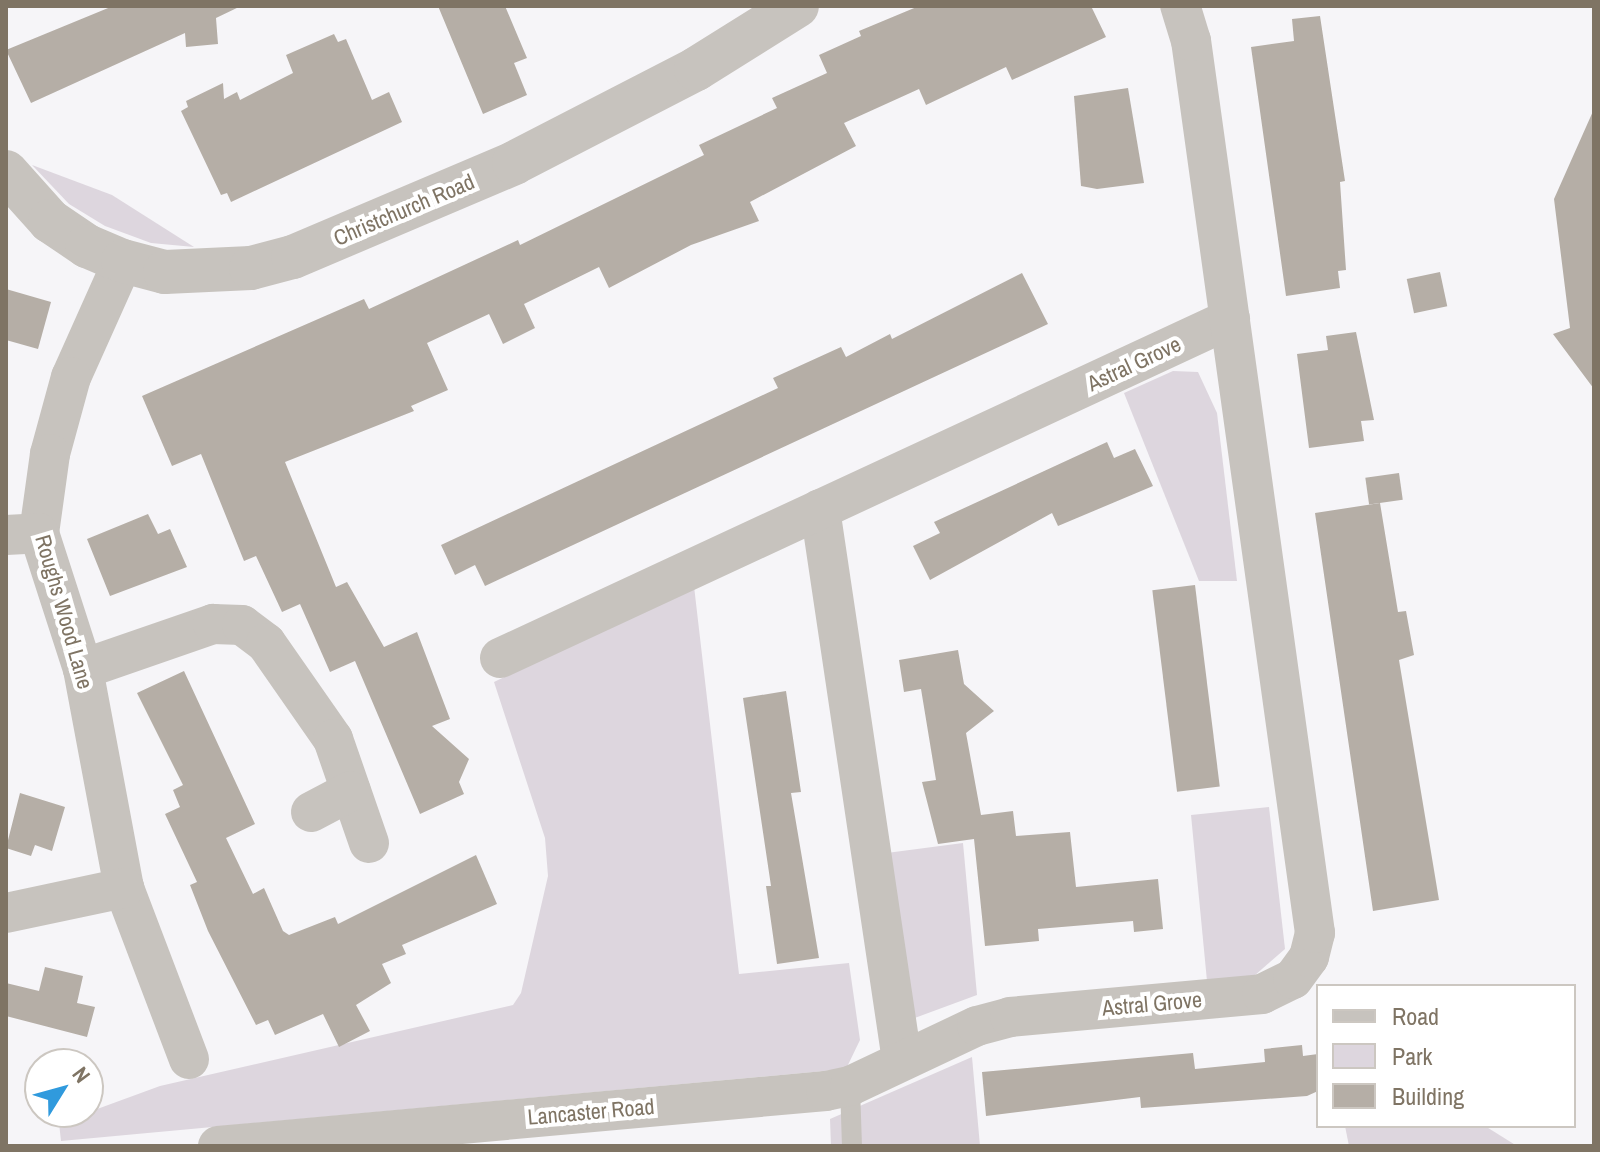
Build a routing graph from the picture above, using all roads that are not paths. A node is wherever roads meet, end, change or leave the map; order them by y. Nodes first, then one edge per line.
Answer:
1 (797, 6) edge
2 (1180, 6) edge
3 (6, 172) edge
4 (123, 261) junction
5 (1230, 319) junction
6 (820, 509) junction
7 (22, 534) edge
8 (500, 658) dead end
9 (83, 669) junction
10 (351, 791) junction
11 (311, 812) dead end
12 (369, 843) dead end
13 (124, 888) junction
14 (6, 913) edge
15 (189, 1059) dead end
16 (902, 1060) junction
17 (850, 1086) junction
18 (275, 1144) edge
19 (218, 1146) edge
20 (852, 1146) edge

1 - 4 street, Christchurch Road
2 - 5 street, Astral Grove
3 - 4 street, Christchurch Road
4 - 7 street, Roughs Wood Lane
5 - 6 street, Astral Grove
5 - 16 street, Astral Grove
6 - 8 street, Astral Grove
6 - 16 street
7 - 9 street, Roughs Wood Lane
9 - 10 street
9 - 13 street, Roughs Wood Lane
10 - 11 street
10 - 12 street
13 - 14 street
13 - 15 street, Roughs Wood Lane
16 - 17 street, Lancaster Road
17 - 18 street, Lancaster Road
17 - 20 lane
18 - 19 street, Lancaster Road

